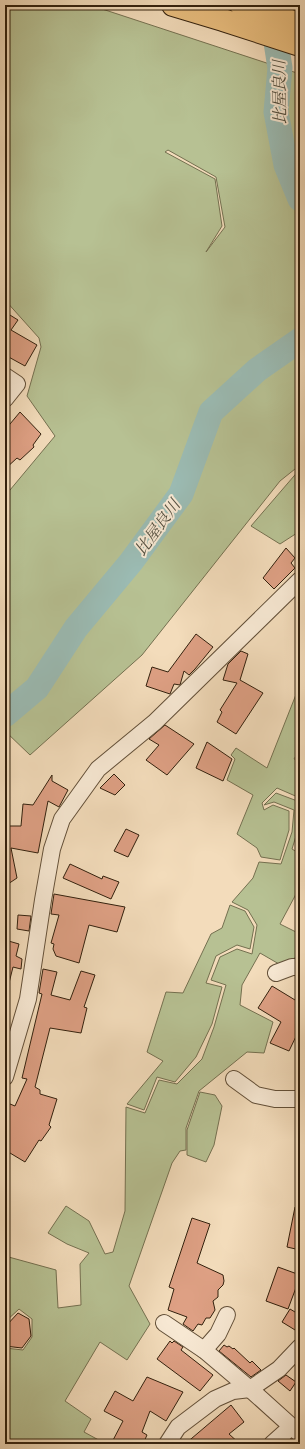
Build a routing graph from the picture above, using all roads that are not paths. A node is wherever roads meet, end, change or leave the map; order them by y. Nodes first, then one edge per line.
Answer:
1 (173, 5) edge
2 (241, 5) edge
3 (300, 24) edge
4 (300, 44) edge
5 (5, 376) edge
6 (5, 399) edge
7 (300, 580) edge
8 (300, 967) edge
9 (276, 973) dead end
10 (5, 1077) edge
11 (234, 1079) dead end
12 (300, 1099) edge
13 (227, 1315) dead end
14 (164, 1324) dead end
15 (300, 1347) edge
16 (204, 1350) junction
17 (250, 1389) junction
18 (297, 1431) edge
19 (167, 1444) edge
20 (272, 1444) edge

1 - 4 highway
2 - 3 highway
5 - 6 street
7 - 10 street
8 - 9 street
11 - 12 street
13 - 16 street
14 - 16 street
15 - 17 street
16 - 17 street
17 - 18 street
17 - 19 street
18 - 20 street

